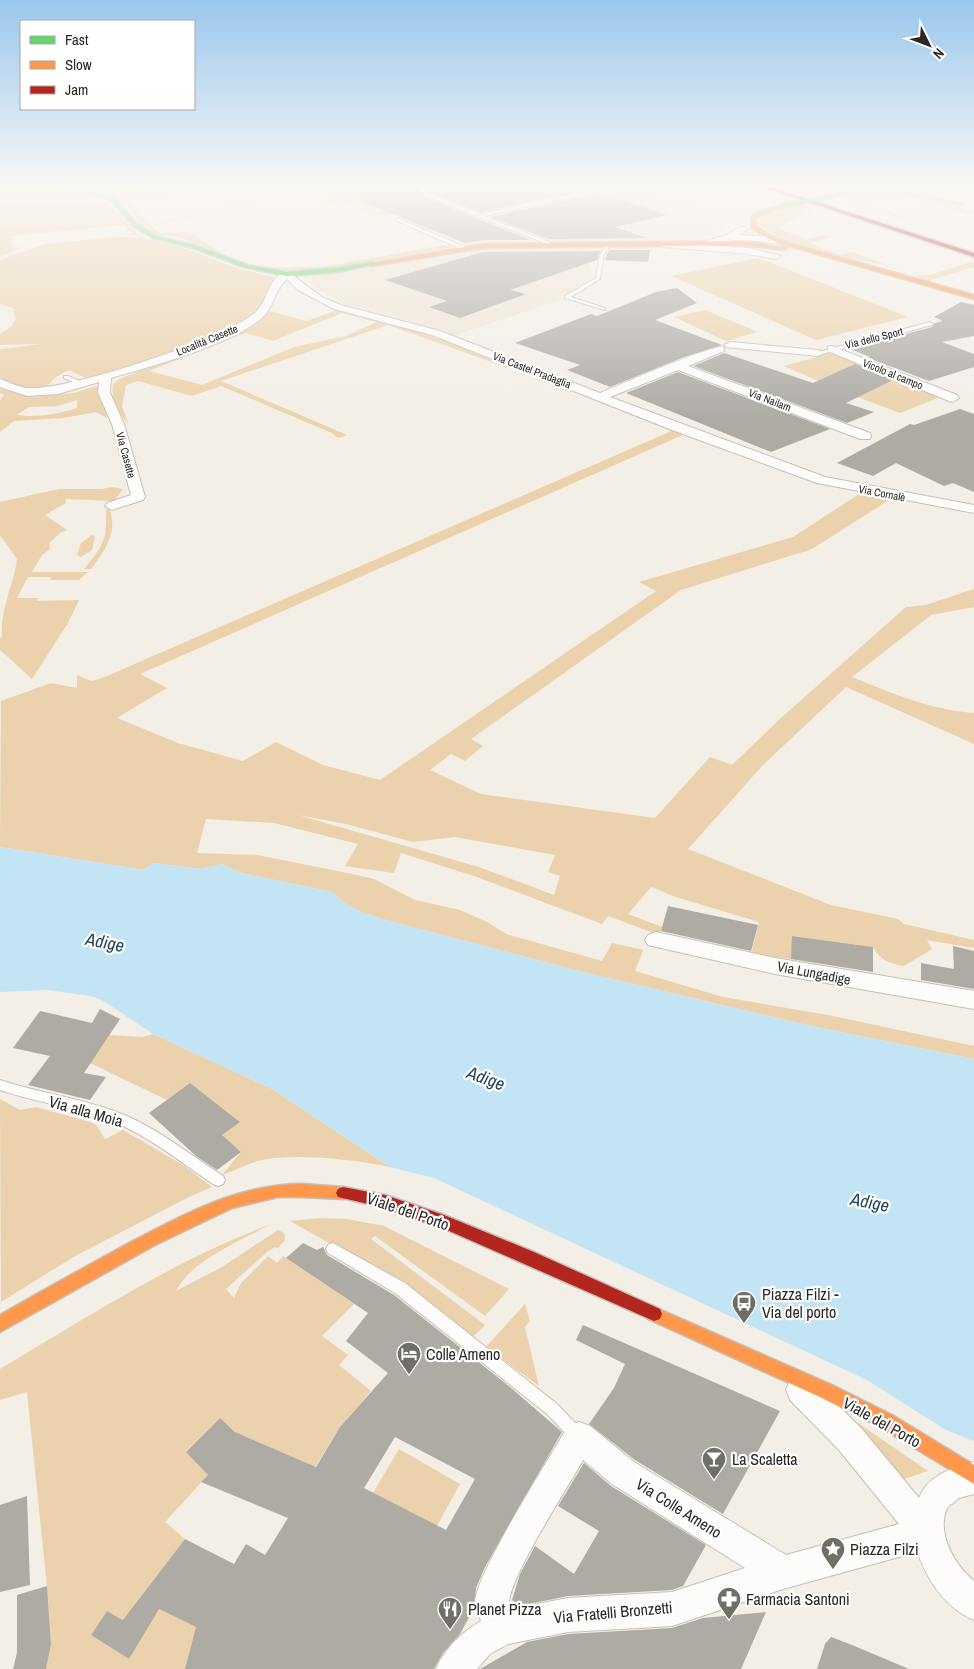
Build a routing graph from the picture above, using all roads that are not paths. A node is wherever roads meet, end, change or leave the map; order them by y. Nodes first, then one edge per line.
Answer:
1 (238, 263) edge
2 (378, 263) edge
3 (601, 263) edge
4 (847, 263) edge
5 (287, 274) junction
6 (974, 297) edge
7 (603, 309) dead end
8 (930, 324) dead end
9 (832, 349) junction
10 (818, 353) joint
11 (676, 365) junction
12 (66, 377) dead end
13 (105, 377) junction
14 (0, 383) edge
15 (82, 384) junction
16 (600, 397) junction
17 (953, 398) dead end
18 (865, 436) dead end
19 (792, 469) joint
20 (112, 506) dead end
21 (974, 509) edge
22 (656, 940) dead end
23 (974, 1000) edge
24 (0, 1085) edge
25 (218, 1180) dead end
26 (333, 1249) dead end
27 (0, 1324) edge
28 (787, 1375) junction
29 (579, 1437) junction
30 (974, 1476) edge
31 (927, 1533) junction
32 (783, 1572) junction
33 (974, 1603) edge
34 (513, 1626) junction
35 (454, 1669) edge

1 - 5 main road
2 - 5 main road
3 - 7 lane
4 - 6 main road
5 - 13 street, Località Casette
5 - 16 street, Via Castel Pradaglia
8 - 9 lane, Via dello Sport
9 - 10 lane, Via dello Sport
9 - 17 street, Vicolo al campo
10 - 11 street
11 - 16 street
11 - 18 street, Via Nailam
12 - 15 lane
13 - 15 street
13 - 20 street, Via Casette
14 - 15 street
16 - 19 street, Via Castel Pradaglia
19 - 21 street, Via Cornalè
22 - 23 street, Via Lungadige
24 - 25 lane, Via alla Moia
26 - 29 lane, Via Colle Ameno
27 - 28 main road, Viale del Porto
28 - 30 main road, Viale del Porto
28 - 31 street, Viale del Porto
29 - 32 street, Via Colle Ameno
29 - 34 street
30 - 31 street
31 - 32 street
31 - 33 street
32 - 34 street, Via Fratelli Bronzetti
34 - 35 street, Via Fratelli Bronzetti

